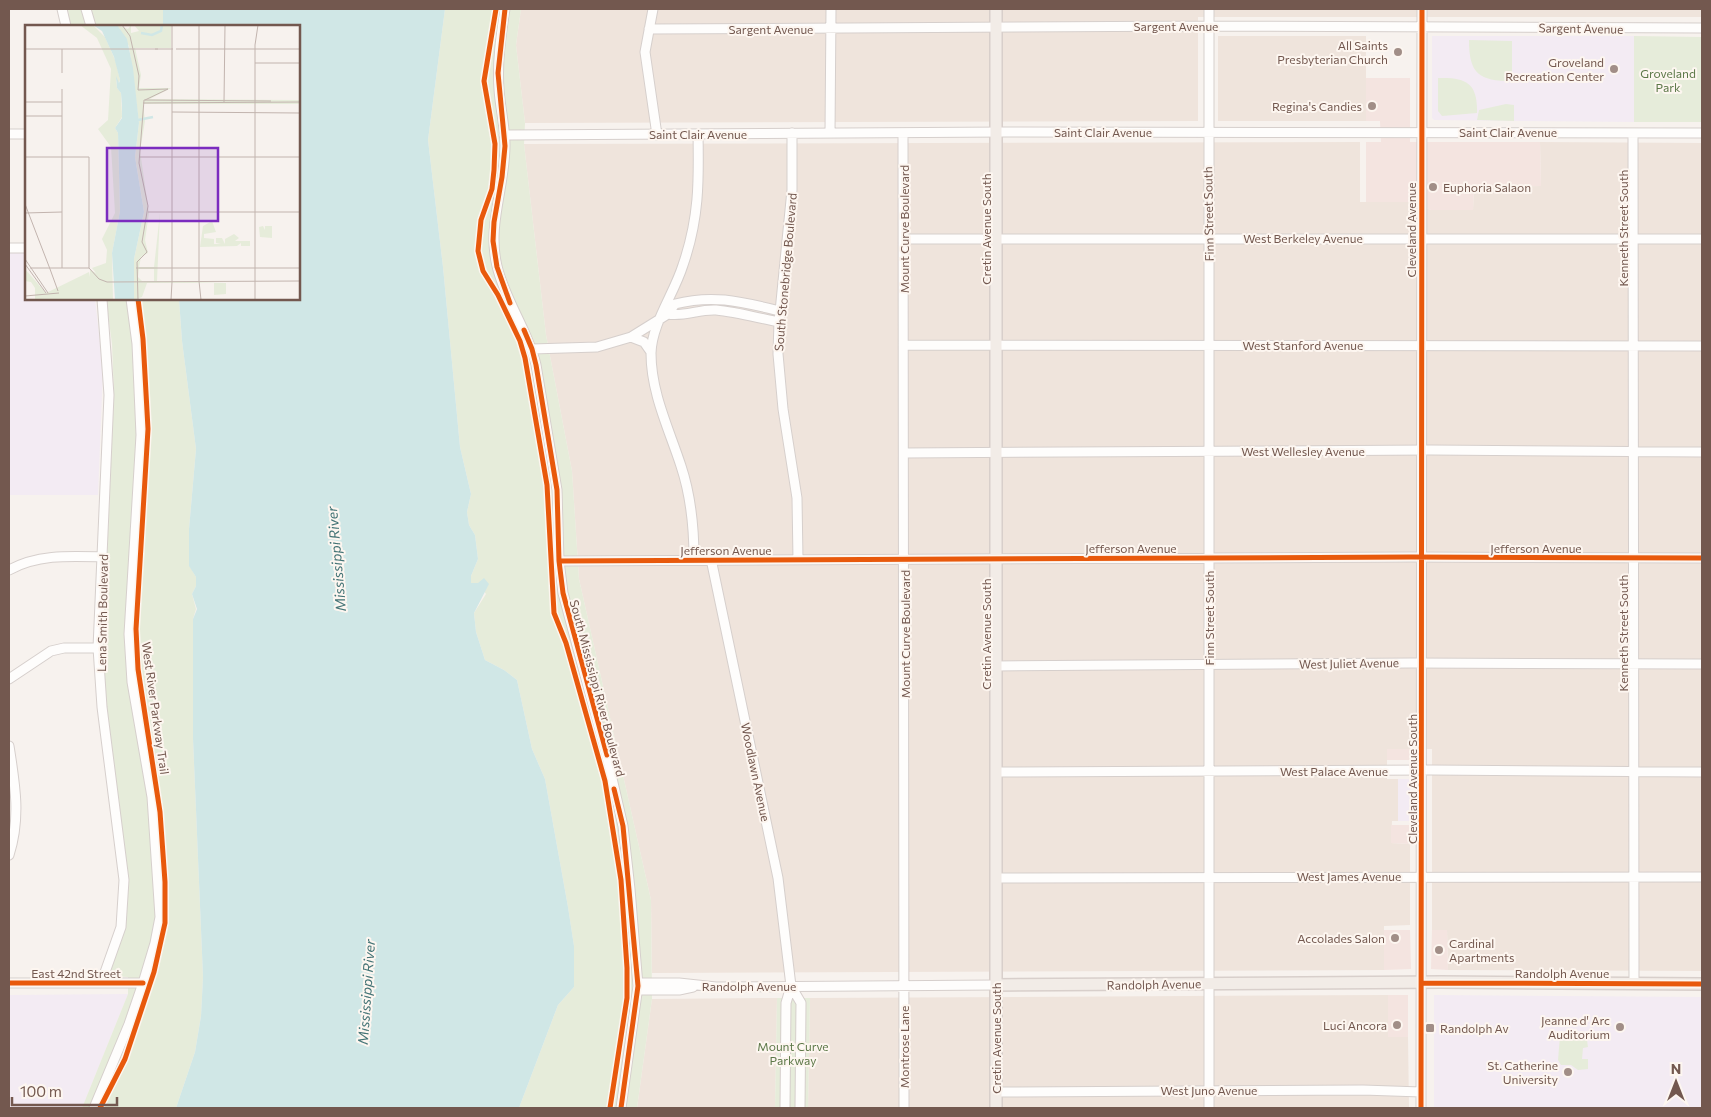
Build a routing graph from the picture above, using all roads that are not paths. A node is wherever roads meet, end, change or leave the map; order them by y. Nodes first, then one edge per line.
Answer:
1 (62, 9) edge
2 (86, 9) edge
3 (505, 9) edge
4 (653, 9) edge
5 (831, 9) edge
6 (996, 9) edge
7 (1209, 9) edge
8 (1422, 9) edge
9 (66, 25) edge
10 (91, 25) edge
11 (1209, 26) junction
12 (1422, 26) junction
13 (831, 28) junction
14 (996, 28) junction
15 (1702, 28) edge
16 (649, 29) junction
17 (996, 132) junction
18 (1420, 132) junction
19 (792, 133) junction
20 (830, 133) junction
21 (904, 133) junction
22 (1208, 133) junction
23 (1633, 133) junction
24 (1702, 133) edge
25 (9, 134) edge
26 (25, 134) edge
27 (657, 134) junction
28 (698, 134) junction
29 (504, 135) junction
30 (1209, 238) junction
31 (1421, 238) junction
32 (904, 239) junction
33 (996, 239) junction
34 (1633, 239) junction
35 (1702, 239) edge
36 (9, 248) edge
37 (25, 248) edge
38 (102, 300) edge
39 (131, 300) edge
40 (780, 311) junction
41 (668, 314) junction
42 (658, 319) junction
43 (779, 322) junction
44 (631, 337) junction
45 (904, 345) junction
46 (996, 345) junction
47 (1209, 345) junction
48 (1421, 345) junction
49 (1632, 345) junction
50 (1702, 346) edge
51 (532, 349) junction
52 (651, 352) junction
53 (1421, 450) junction
54 (1209, 451) junction
55 (996, 452) junction
56 (1633, 452) junction
57 (1702, 452) edge
58 (904, 453) junction
59 (103, 557) junction
60 (1421, 557) junction
61 (1209, 558) junction
62 (1632, 558) junction
63 (1702, 558) edge
64 (694, 559) junction
65 (711, 559) junction
66 (798, 559) junction
67 (905, 559) junction
68 (996, 559) junction
69 (559, 561) junction
70 (9, 570) edge
71 (98, 648) junction
72 (1421, 663) junction
73 (1209, 664) junction
74 (1633, 664) junction
75 (1702, 664) edge
76 (996, 666) junction
77 (9, 679) edge
78 (9, 746) edge
79 (1422, 770) junction
80 (1209, 771) junction
81 (996, 772) junction
82 (1633, 772) junction
83 (1702, 772) edge
84 (9, 856) edge
85 (1422, 876) junction
86 (1209, 877) junction
87 (1634, 877) junction
88 (1702, 877) edge
89 (996, 878) junction
90 (9, 982) edge
91 (143, 983) junction
92 (1422, 983) junction
93 (1634, 983) junction
94 (105, 984) junction
95 (1210, 984) junction
96 (1702, 984) edge
97 (996, 985) junction
98 (638, 986) junction
99 (791, 986) junction
100 (904, 986) junction
101 (1209, 1090) junction
102 (996, 1092) junction
103 (1421, 1092) junction
104 (94, 1108) edge
105 (621, 1108) edge
106 (785, 1108) edge
107 (800, 1108) edge
108 (904, 1108) edge
109 (996, 1108) edge
110 (1209, 1108) edge
111 (1421, 1108) edge

1 - 9 street
2 - 10 street
3 - 29 street, South Mississippi River Boulevard
4 - 16 street
5 - 13 street
6 - 14 main road, Cretin Avenue South
7 - 11 street, Finn Street South
8 - 12 street, Cleveland Avenue
11 - 12 street, Sargent Avenue
11 - 14 street, Sargent Avenue
11 - 22 street, Finn Street South
12 - 15 street, Sargent Avenue
12 - 18 street, Cleveland Avenue
13 - 14 street, Sargent Avenue
13 - 16 street, Sargent Avenue
13 - 20 street
14 - 17 main road, Cretin Avenue South
16 - 27 street
17 - 21 street, Saint Clair Avenue
17 - 22 street, Saint Clair Avenue
17 - 33 main road, Cretin Avenue South
18 - 22 street, Saint Clair Avenue
18 - 23 street, Saint Clair Avenue
18 - 31 street, Cleveland Avenue
19 - 20 street, Saint Clair Avenue
19 - 28 street, Saint Clair Avenue
19 - 40 street, South Stonebridge Boulevard
20 - 21 street, Saint Clair Avenue
21 - 32 street, Mount Curve Boulevard
22 - 30 street, Finn Street South
23 - 24 street, Saint Clair Avenue
23 - 34 street, Kenneth Street South
25 - 26 street
27 - 28 street, Saint Clair Avenue
27 - 29 street, Saint Clair Avenue
28 - 42 street
29 - 51 street, South Mississippi River Boulevard
30 - 31 street, West Berkeley Avenue
30 - 33 street, West Berkeley Avenue
30 - 47 street, Finn Street South
31 - 34 street, West Berkeley Avenue
31 - 48 street, Cleveland Avenue
32 - 33 street, West Berkeley Avenue
32 - 45 street, Mount Curve Boulevard
33 - 46 main road, Cretin Avenue South
34 - 35 street, West Berkeley Avenue
34 - 49 street, Kenneth Street South
36 - 37 street
38 - 59 street, Lena Smith Boulevard
39 - 91 street
40 - 41 street
40 - 43 street, South Stonebridge Boulevard
41 - 42 street
41 - 43 street
42 - 44 street
42 - 52 street
43 - 66 street, South Stonebridge Boulevard
44 - 51 street
44 - 52 street
45 - 46 street, West Stanford Avenue
45 - 58 street, Mount Curve Boulevard
46 - 47 street, West Stanford Avenue
46 - 55 main road, Cretin Avenue South
47 - 48 street, West Stanford Avenue
47 - 54 street, Finn Street South
48 - 49 street, West Stanford Avenue
48 - 53 street, Cleveland Avenue
49 - 50 street, West Stanford Avenue
49 - 56 street, Kenneth Street South
51 - 69 street, South Mississippi River Boulevard
52 - 64 street
53 - 54 street, West Wellesley Avenue
53 - 56 street, West Wellesley Avenue
53 - 60 street, Cleveland Avenue South
54 - 55 street, West Wellesley Avenue
54 - 61 street, Finn Street South
55 - 58 street, West Wellesley Avenue
55 - 68 main road, Cretin Avenue South
56 - 57 street, West Wellesley Avenue
56 - 62 street, Kenneth Street South
58 - 67 street, Mount Curve Boulevard
59 - 70 street
59 - 71 street, Lena Smith Boulevard
60 - 61 street, Jefferson Avenue
60 - 62 street, Jefferson Avenue
60 - 72 street, Cleveland Avenue South
61 - 68 street, Jefferson Avenue
61 - 73 street, Finn Street South
62 - 63 street, Jefferson Avenue
62 - 74 street, Kenneth Street South
64 - 65 street, Jefferson Avenue
64 - 69 street, Jefferson Avenue
65 - 66 street, Jefferson Avenue
65 - 99 street, Woodlawn Avenue
66 - 67 street, Jefferson Avenue
67 - 68 street, Jefferson Avenue
67 - 100 street, Mount Curve Boulevard
68 - 76 main road, Cretin Avenue South
69 - 98 street, South Mississippi River Boulevard
71 - 77 street
71 - 94 street, Lena Smith Boulevard
72 - 73 street, West Juliet Avenue
72 - 74 street, West Juliet Avenue
72 - 79 street, Cleveland Avenue South
73 - 76 street, West Juliet Avenue
73 - 80 street, Finn Street South
74 - 75 street, West Juliet Avenue
74 - 82 street, Kenneth Street South
76 - 81 main road, Cretin Avenue South
78 - 84 street
79 - 80 street, West Palace Avenue
79 - 82 street, West Palace Avenue
79 - 85 street, Cleveland Avenue South
80 - 81 street, West Palace Avenue
80 - 86 street, Finn Street South
81 - 89 main road, Cretin Avenue South
82 - 83 street, West Palace Avenue
82 - 87 street, Kenneth Street South
85 - 86 street, West James Avenue
85 - 87 street, West James Avenue
85 - 92 street, Cleveland Avenue South
86 - 89 street, West James Avenue
86 - 95 street, Finn Street South
87 - 88 street, West James Avenue
87 - 93 street, Kenneth Street South
89 - 97 main road, Cretin Avenue South
90 - 94 street, East 42nd Street
91 - 94 street, East 42nd Street
91 - 104 street
92 - 93 main road, Randolph Avenue
92 - 95 main road, Randolph Avenue
92 - 103 street, Cleveland Avenue South
93 - 96 main road, Randolph Avenue
95 - 97 main road, Randolph Avenue
95 - 101 street, Finn Street South
97 - 100 street, Randolph Avenue
97 - 102 main road, Cretin Avenue South
98 - 99 street, Randolph Avenue
98 - 105 street, South Mississippi River Boulevard
99 - 100 street, Randolph Avenue
99 - 106 street
99 - 107 street
100 - 108 street, Montrose Lane
101 - 102 street, West Juno Avenue
101 - 103 street, West Juno Avenue
101 - 110 street, Finn Street South
102 - 109 main road, Cretin Avenue South
103 - 111 street, Cleveland Avenue South

